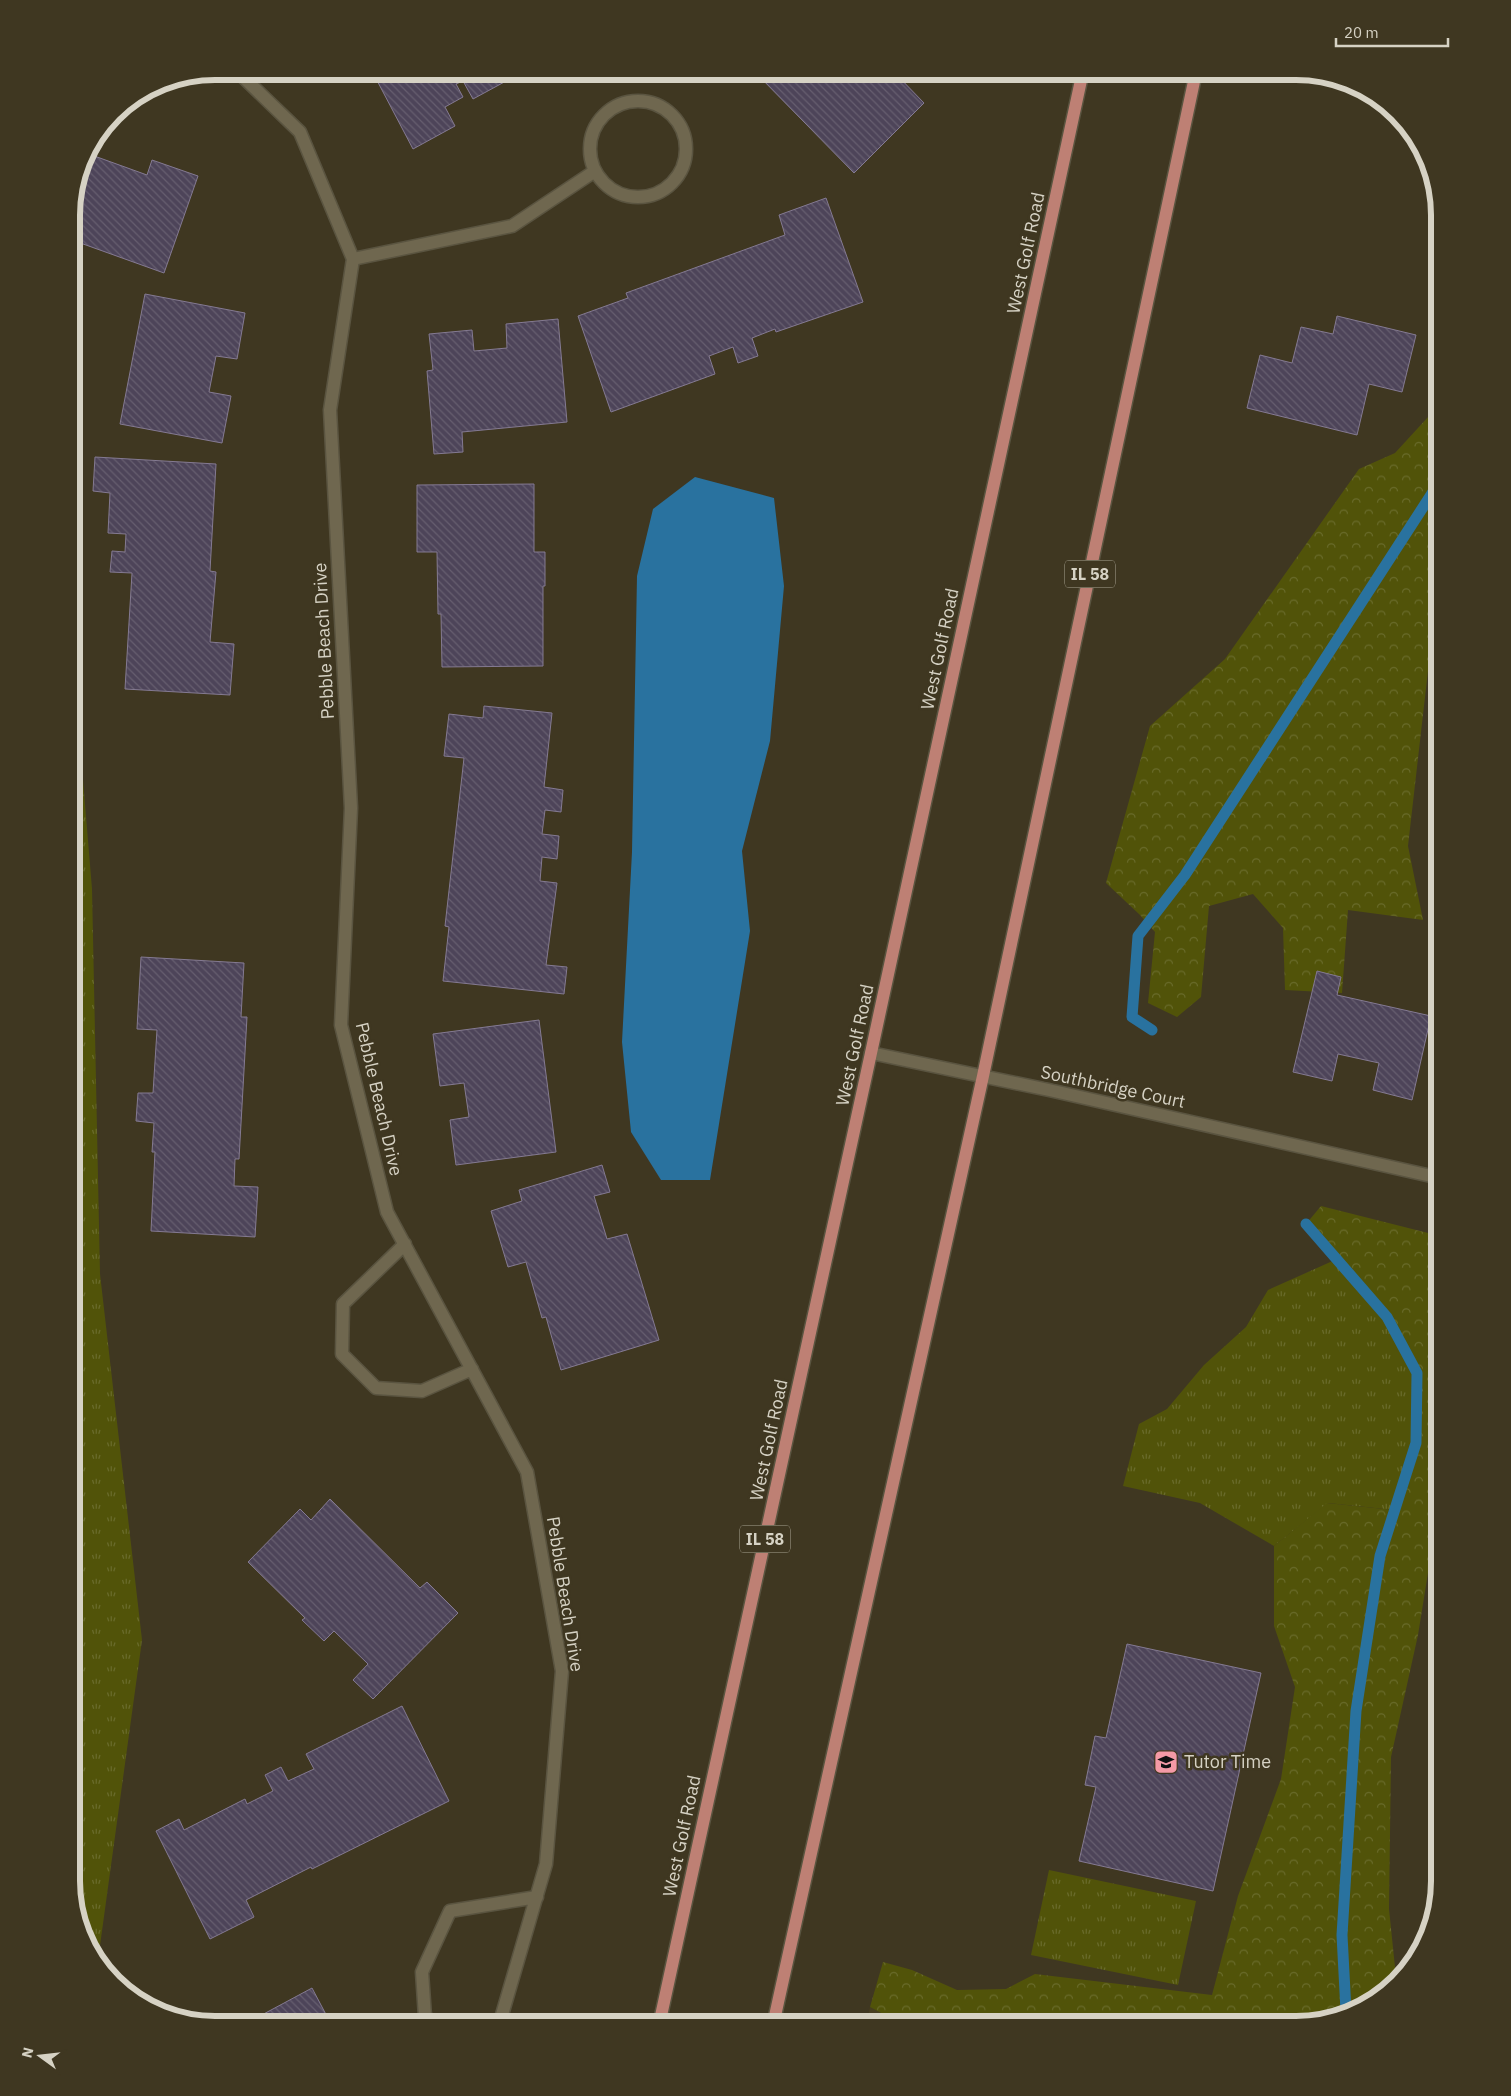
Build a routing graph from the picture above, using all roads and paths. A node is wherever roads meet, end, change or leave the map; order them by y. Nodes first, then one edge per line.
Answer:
1 (246, 80) edge
2 (1081, 80) edge
3 (1194, 80) edge
4 (595, 171) junction
5 (353, 259) junction
6 (871, 1053) junction
7 (983, 1076) junction
8 (1431, 1176) edge
9 (405, 1244) junction
10 (472, 1369) junction
11 (537, 1896) junction
12 (425, 2016) edge
13 (501, 2016) edge
14 (661, 2016) edge
15 (775, 2016) edge

1 - 5 street
2 - 6 main road, West Golf Road / IL 58
3 - 7 main road, IL 58
4 - 4 street
4 - 5 street
5 - 9 street, Pebble Beach Drive
6 - 7 street, Southbridge Court
6 - 14 main road, West Golf Road / IL 58
7 - 8 street, Southbridge Court
7 - 15 main road, IL 58
9 - 10 street, Pebble Beach Drive
9 - 10 street
10 - 11 street, Pebble Beach Drive
11 - 12 street
11 - 13 street, Pebble Beach Drive

